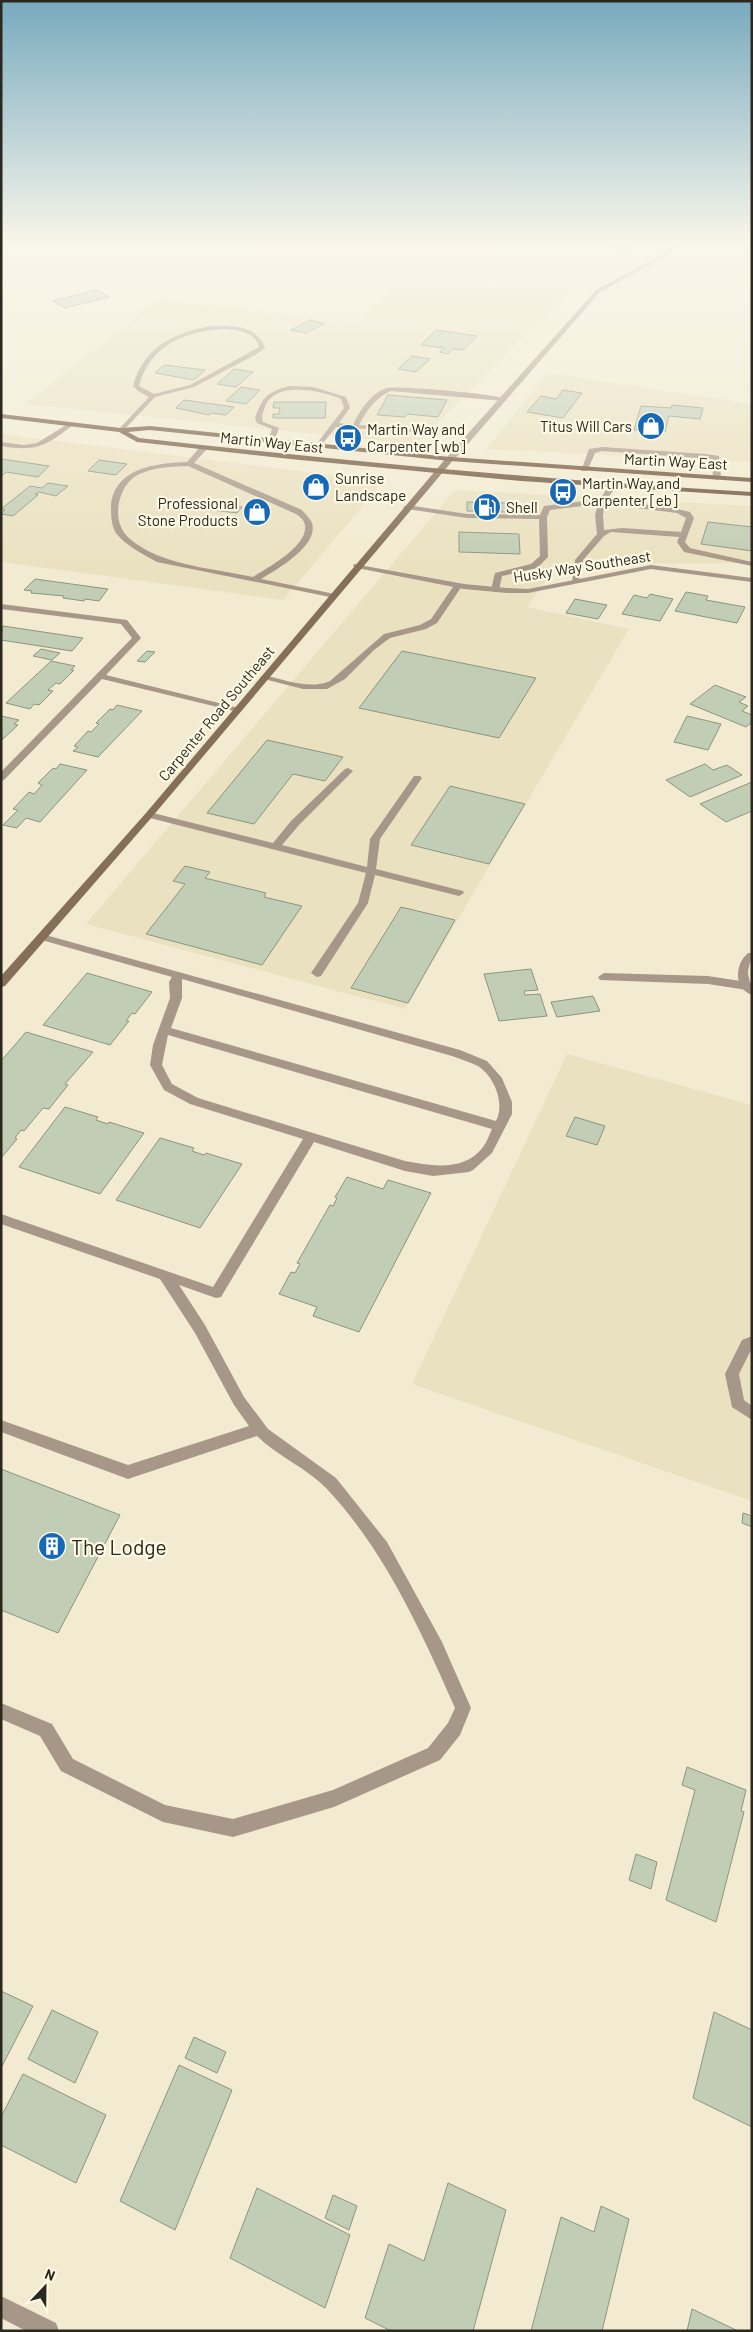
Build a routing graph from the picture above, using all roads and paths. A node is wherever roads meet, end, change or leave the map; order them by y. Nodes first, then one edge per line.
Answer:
1 (158, 352) edge
2 (256, 352) edge
3 (544, 352) edge
4 (153, 396) junction
5 (503, 399) junction
6 (1, 416) edge
7 (71, 424) junction
8 (334, 425) junction
9 (355, 426) junction
10 (121, 430) junction
11 (426, 432) dead end
12 (272, 441) junction
13 (1, 444) edge
14 (319, 446) junction
15 (204, 448) junction
16 (450, 459) junction
17 (189, 464) junction
18 (584, 469) junction
19 (438, 472) junction
20 (717, 478) junction
21 (752, 480) edge
22 (613, 486) junction
23 (752, 494) edge
24 (602, 501) junction
25 (407, 507) junction
26 (543, 517) junction
27 (601, 534) junction
28 (684, 536) junction
29 (752, 564) edge
30 (357, 566) junction
31 (254, 580) junction
32 (752, 580) edge
33 (575, 581) junction
34 (458, 586) junction
35 (494, 590) junction
36 (332, 596) junction
37 (1, 606) edge
38 (99, 676) junction
39 (264, 678) junction
40 (238, 709) junction
41 (348, 771) dead end
42 (1, 778) edge
43 (417, 778) dead end
44 (149, 815) junction
45 (276, 846) junction
46 (371, 872) junction
47 (459, 893) dead end
48 (42, 937) junction
49 (752, 956) edge
50 (317, 973) dead end
51 (178, 975) junction
52 (604, 977) dead end
53 (1, 983) edge
54 (749, 989) edge
55 (164, 1030) junction
56 (500, 1128) junction
57 (311, 1137) junction
58 (1, 1219) edge
59 (165, 1276) junction
60 (752, 1342) edge
61 (752, 1414) edge
62 (1, 1426) edge
63 (259, 1429) junction
64 (1, 1711) edge
65 (1, 2306) edge
66 (48, 2331) edge

1 - 4 street
2 - 4 street
3 - 5 street
4 - 10 street
5 - 9 street
5 - 16 street
6 - 7 main road, Martin Way East
7 - 10 main road, Martin Way East
7 - 13 street
8 - 9 street
8 - 12 street
8 - 14 street
9 - 11 street
10 - 12 main road, Martin Way East
10 - 15 main road, Martin Way East
12 - 14 main road, Martin Way East
14 - 16 main road, Martin Way East
15 - 17 street
15 - 19 main road, Martin Way East
16 - 18 main road, Martin Way East
16 - 19 main road, Carpenter Road Southeast
17 - 31 street
17 - 31 street
18 - 20 main road, Martin Way East
18 - 20 street
19 - 22 main road, Martin Way East
19 - 25 main road, Carpenter Road Southeast
20 - 21 main road, Martin Way East
22 - 23 main road, Martin Way East
22 - 24 street
24 - 26 street
24 - 27 street
24 - 28 street
25 - 26 street
25 - 30 main road, Carpenter Road Southeast
26 - 35 street
27 - 28 street
27 - 33 street
28 - 29 street
30 - 34 street, Husky Way Southeast
30 - 36 main road, Carpenter Road Southeast
31 - 36 street
32 - 33 street, Husky Way Southeast
33 - 35 street, Husky Way Southeast
34 - 35 street, Husky Way Southeast
34 - 39 street
36 - 39 main road, Carpenter Road Southeast
37 - 38 street
38 - 40 street
38 - 42 street
39 - 40 main road, Carpenter Road Southeast
40 - 44 main road, Carpenter Road Southeast
41 - 45 street
43 - 46 street
44 - 45 street
44 - 48 main road, Carpenter Road Southeast
45 - 46 street
46 - 47 street
46 - 50 street
48 - 51 street
48 - 53 main road, Carpenter Road Southeast
49 - 54 street
51 - 55 street
51 - 56 street
52 - 54 street
55 - 56 street
55 - 57 street
56 - 57 street
57 - 59 street
58 - 59 street
59 - 63 street
60 - 61 street
62 - 63 street
63 - 64 street
65 - 66 street

